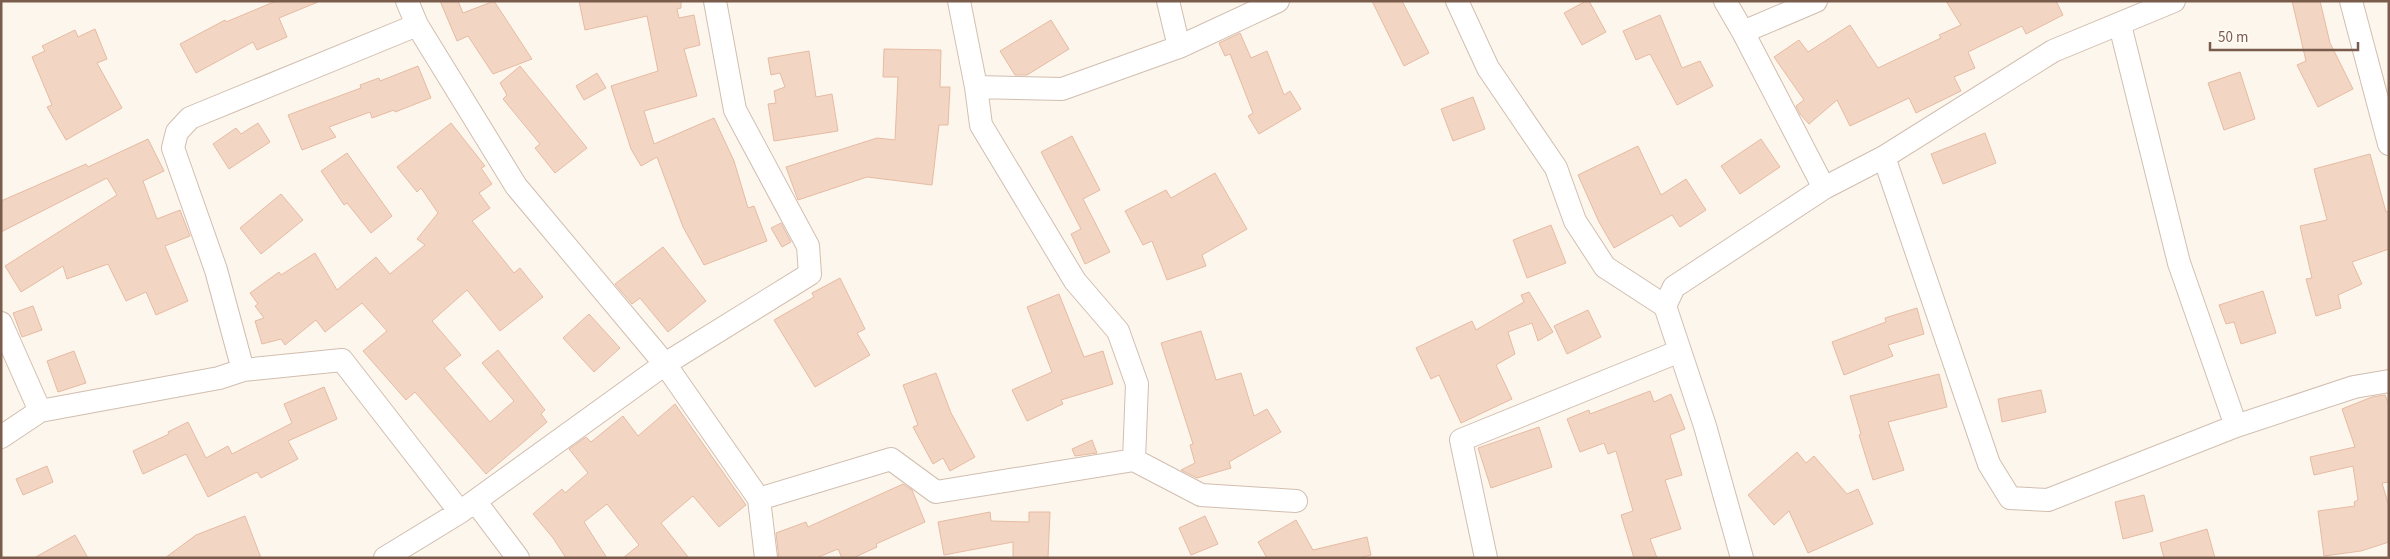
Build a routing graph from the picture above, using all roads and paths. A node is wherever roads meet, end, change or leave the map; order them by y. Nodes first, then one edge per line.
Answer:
1 (407, 1) edge
2 (715, 1) edge
3 (959, 1) edge
4 (1168, 1) edge
5 (1278, 1) edge
6 (1458, 1) edge
7 (1725, 1) edge
8 (1816, 1) edge
9 (2174, 1) edge
10 (2351, 1) edge
11 (417, 25) junction
12 (2120, 25) junction
13 (1743, 32) junction
14 (1179, 47) junction
15 (976, 88) junction
16 (2389, 144) edge
17 (1884, 156) junction
18 (1824, 188) junction
19 (1665, 306) junction
20 (1, 323) edge
21 (1680, 351) junction
22 (665, 364) junction
23 (243, 370) junction
24 (2389, 381) edge
25 (40, 411) junction
26 (2236, 426) junction
27 (1, 437) edge
28 (1134, 460) junction
29 (759, 499) junction
30 (1296, 501) dead end
31 (467, 506) junction
32 (385, 558) edge
33 (518, 558) edge
34 (766, 558) edge
35 (1486, 558) edge
36 (1742, 558) edge

1 - 11 street
2 - 22 street
3 - 15 street
4 - 14 street
5 - 14 street
6 - 19 street
7 - 13 street
8 - 13 street
9 - 12 street
10 - 16 street
11 - 22 street
11 - 23 street
12 - 17 street
12 - 26 street
13 - 18 street
14 - 15 street
15 - 28 street
17 - 18 street
17 - 26 street
18 - 19 street
19 - 21 street
20 - 25 street
21 - 35 street
21 - 36 street
22 - 29 street
22 - 31 street
23 - 25 street
23 - 31 street
24 - 26 street
25 - 27 street
28 - 29 street
28 - 30 street
29 - 34 street
31 - 32 street
31 - 33 street

